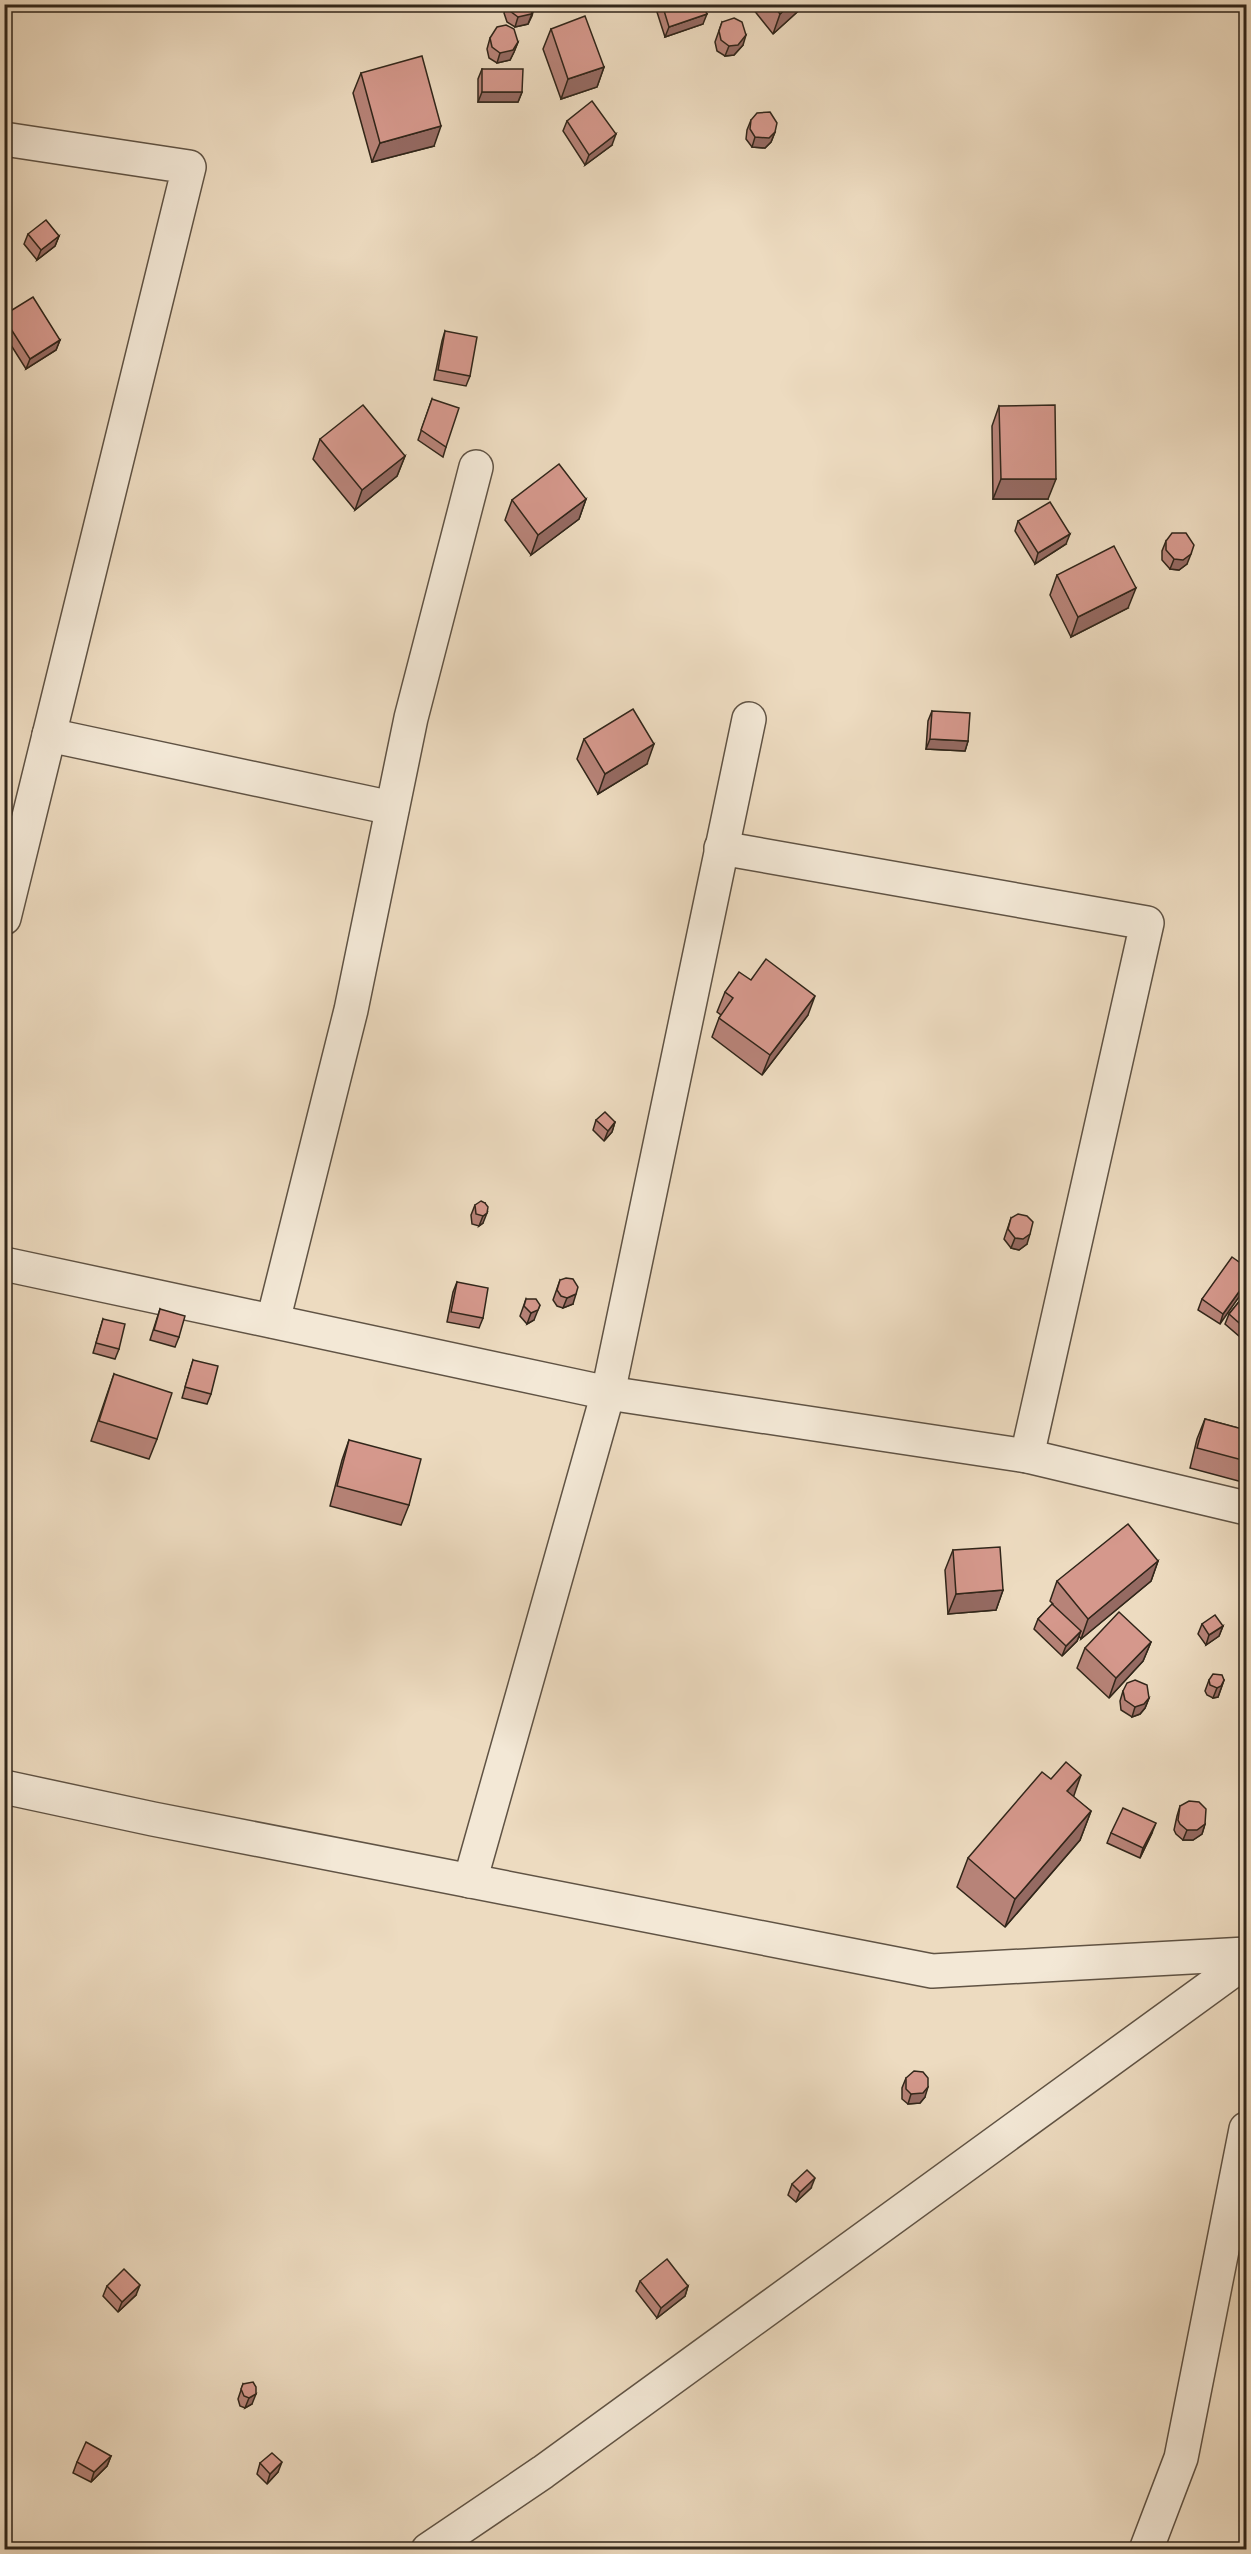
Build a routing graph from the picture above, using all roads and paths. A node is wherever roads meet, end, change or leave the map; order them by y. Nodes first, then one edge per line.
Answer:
1 (4, 139) edge
2 (476, 467) dead end
3 (749, 719) dead end
4 (49, 735) junction
5 (392, 808) junction
6 (721, 848) junction
7 (4, 918) edge
8 (4, 1264) edge
9 (273, 1321) junction
10 (608, 1393) junction
11 (1027, 1456) junction
12 (1246, 1508) edge
13 (4, 1786) edge
14 (470, 1881) junction
15 (1246, 1954) edge
16 (1246, 1961) edge
17 (1246, 2129) edge
18 (428, 2550) edge
19 (1146, 2550) edge

1 - 4 street
2 - 5 street
3 - 6 street
4 - 5 street
4 - 7 street
5 - 9 street
6 - 10 street
6 - 11 street
8 - 9 street
9 - 10 street
10 - 11 street
10 - 14 street
11 - 12 street
13 - 14 street
14 - 15 street
16 - 18 street
17 - 19 street

